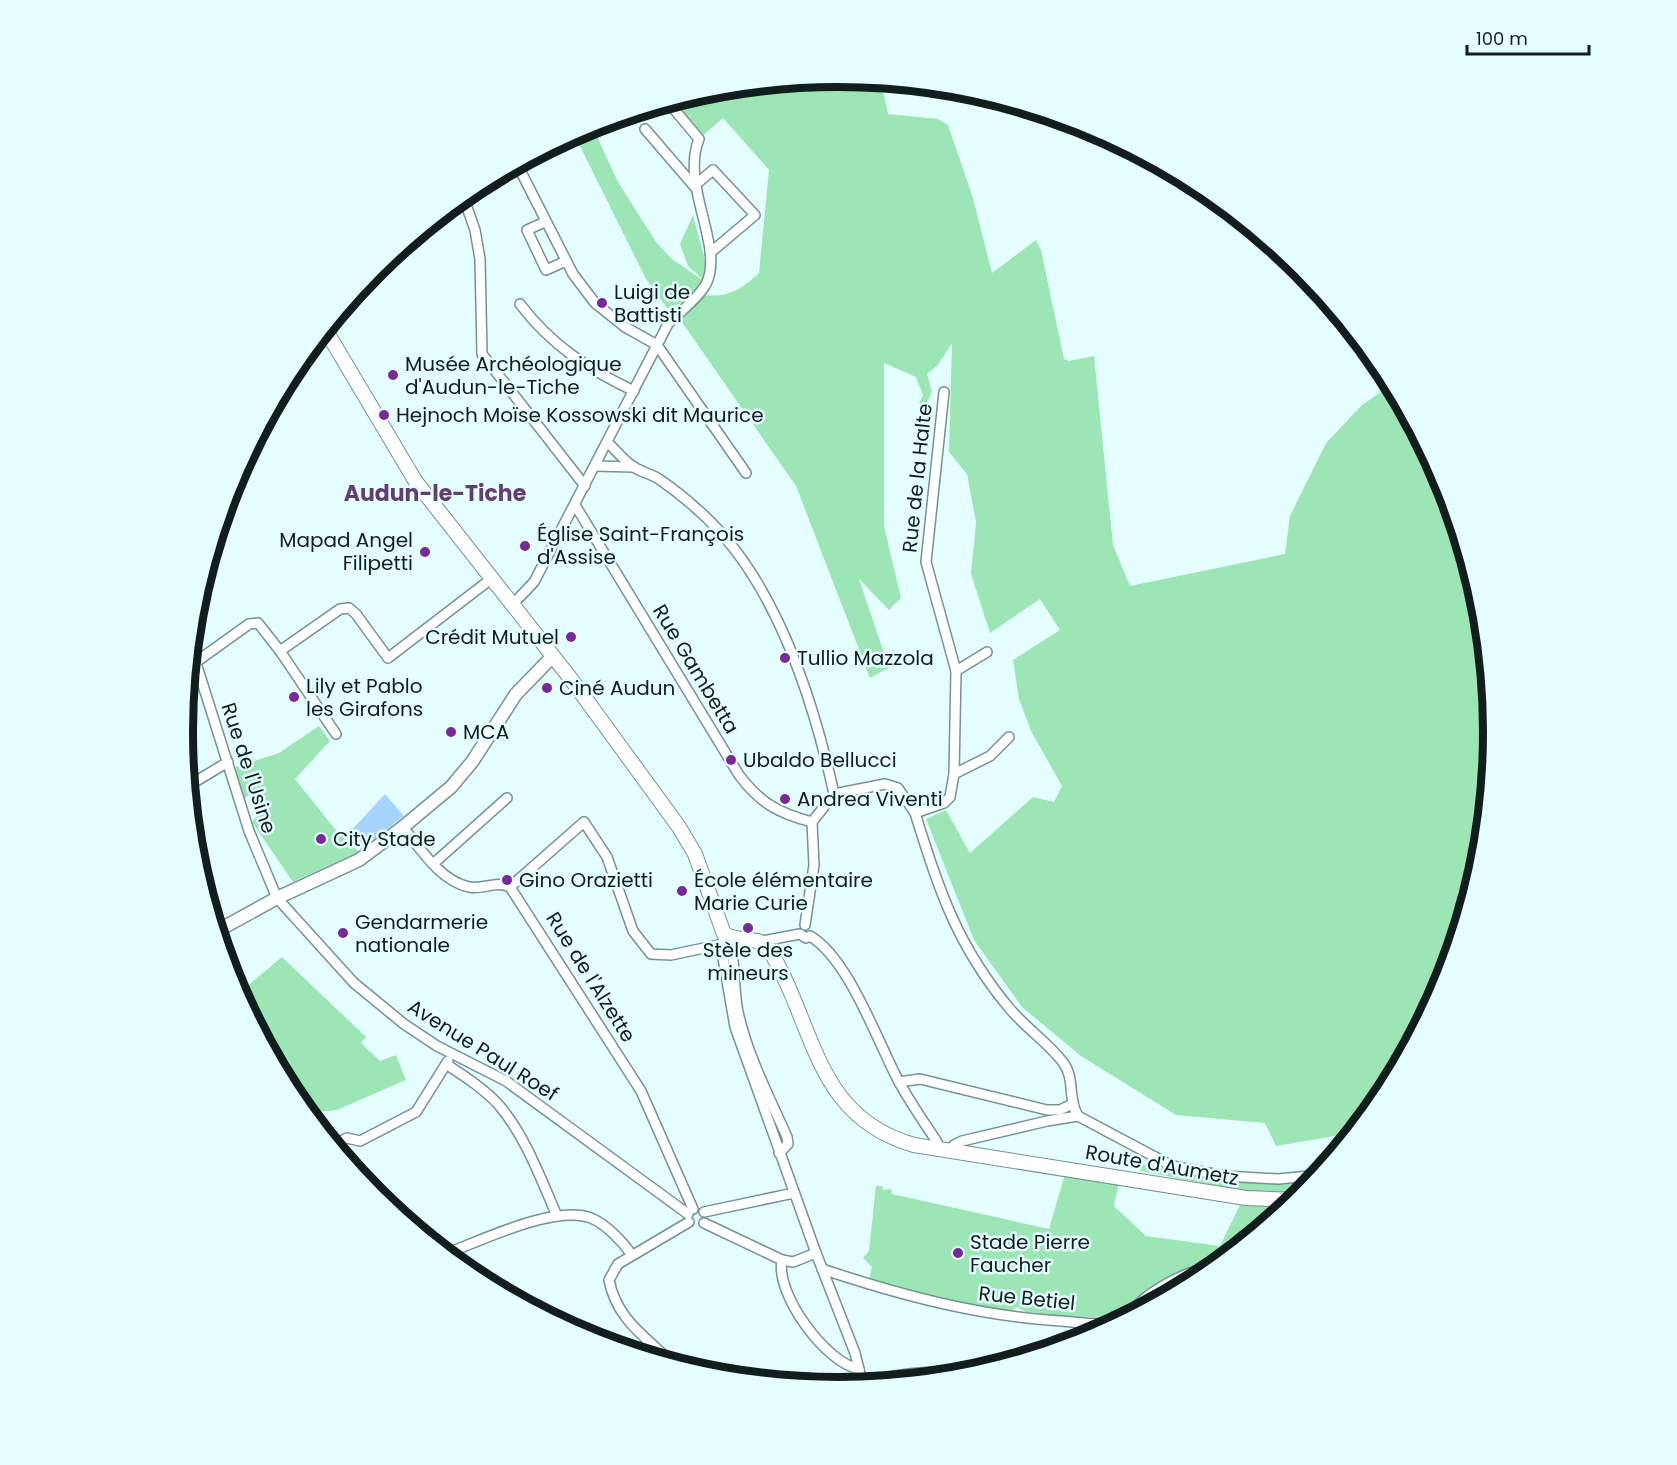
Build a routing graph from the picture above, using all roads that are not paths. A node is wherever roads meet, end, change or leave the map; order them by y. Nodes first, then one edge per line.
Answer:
1 (674, 108) edge
2 (645, 129) dead end
3 (520, 171) edge
4 (694, 186) junction
5 (466, 206) edge
6 (545, 222) junction
7 (710, 253) junction
8 (566, 261) junction
9 (520, 304) dead end
10 (329, 336) edge
11 (657, 345) junction
12 (633, 391) junction
13 (944, 392) dead end
14 (607, 442) junction
15 (595, 466) junction
16 (634, 467) junction
17 (746, 473) dead end
18 (585, 486) junction
19 (575, 505) junction
20 (491, 579) junction
21 (512, 605) junction
22 (280, 651) junction
23 (987, 652) dead end
24 (553, 656) junction
25 (197, 661) edge
26 (197, 665) edge
27 (956, 671) junction
28 (336, 734) dead end
29 (1008, 738) dead end
30 (228, 762) junction
31 (954, 774) junction
32 (195, 782) edge
33 (834, 794) junction
34 (507, 798) dead end
35 (915, 813) junction
36 (812, 822) junction
37 (403, 827) junction
38 (433, 864) junction
39 (510, 887) junction
40 (277, 898) junction
41 (223, 928) edge
42 (805, 935) junction
43 (762, 941) junction
44 (726, 946) junction
45 (452, 1053) junction
46 (473, 1063) junction
47 (446, 1064) junction
48 (465, 1077) junction
49 (899, 1082) junction
50 (1072, 1104) junction
51 (1047, 1110) junction
52 (1078, 1116) junction
53 (1049, 1120) junction
54 (340, 1142) edge
55 (936, 1148) junction
56 (952, 1150) junction
57 (1307, 1176) edge
58 (794, 1194) junction
59 (1284, 1199) edge
60 (704, 1212) junction
61 (690, 1215) junction
62 (557, 1216) junction
63 (704, 1223) junction
64 (454, 1251) edge
65 (816, 1253) junction
66 (632, 1255) junction
67 (782, 1260) junction
68 (822, 1269) junction
69 (1187, 1275) edge
70 (1142, 1302) edge
71 (1099, 1323) edge
72 (648, 1342) junction
73 (642, 1347) edge
74 (660, 1353) edge
75 (859, 1369) junction
76 (861, 1377) edge

1 - 4 street
2 - 4 street
3 - 6 street
4 - 7 street
4 - 7 street
5 - 18 street
6 - 8 street
6 - 8 street
7 - 11 street
8 - 11 street
9 - 12 street
10 - 20 main road
11 - 12 street
11 - 17 street
12 - 14 street
13 - 27 street, Rue de la Halte
14 - 15 street
14 - 16 street
15 - 16 street
15 - 18 street
16 - 33 street
18 - 19 street
19 - 21 street
19 - 36 street, Rue Gambetta
20 - 21 main road
20 - 22 street
21 - 24 main road
22 - 25 street
22 - 28 street
23 - 27 street
24 - 37 main road
24 - 44 main road
26 - 30 street, Rue de l'Usine
27 - 31 street, Rue de la Halte
29 - 31 street
30 - 32 street
30 - 40 street, Rue de l'Usine
31 - 35 street, Rue de la Halte
33 - 35 street
33 - 36 street
34 - 38 street
35 - 50 street
36 - 42 street
37 - 38 street
37 - 40 main road
38 - 39 street
39 - 44 street
39 - 61 street, Rue de l'Alzette
40 - 41 main road
40 - 45 street, Avenue Paul Roef
42 - 43 street
42 - 49 street
43 - 44 main road
43 - 55 main road, Route d'Aumetz
44 - 58 street
45 - 46 street, Avenue Paul Roef
45 - 47 street
46 - 48 street
46 - 61 street, Avenue Paul Roef
47 - 48 street
47 - 54 street
48 - 62 street
49 - 51 street
49 - 55 street
50 - 51 street
50 - 52 street
51 - 53 street
52 - 53 street
52 - 57 street
53 - 56 street
55 - 56 main road, Route d'Aumetz
56 - 59 main road, Route d'Aumetz
58 - 60 street
58 - 65 street
60 - 61 street
60 - 63 street
61 - 63 street
61 - 66 street
62 - 64 street
62 - 66 street
63 - 67 street
65 - 67 street
65 - 68 street
66 - 72 street
67 - 75 street
68 - 71 street, Rue Betiel
68 - 75 street
69 - 70 street, Rue Betiel
72 - 73 street
72 - 74 street
75 - 76 street

